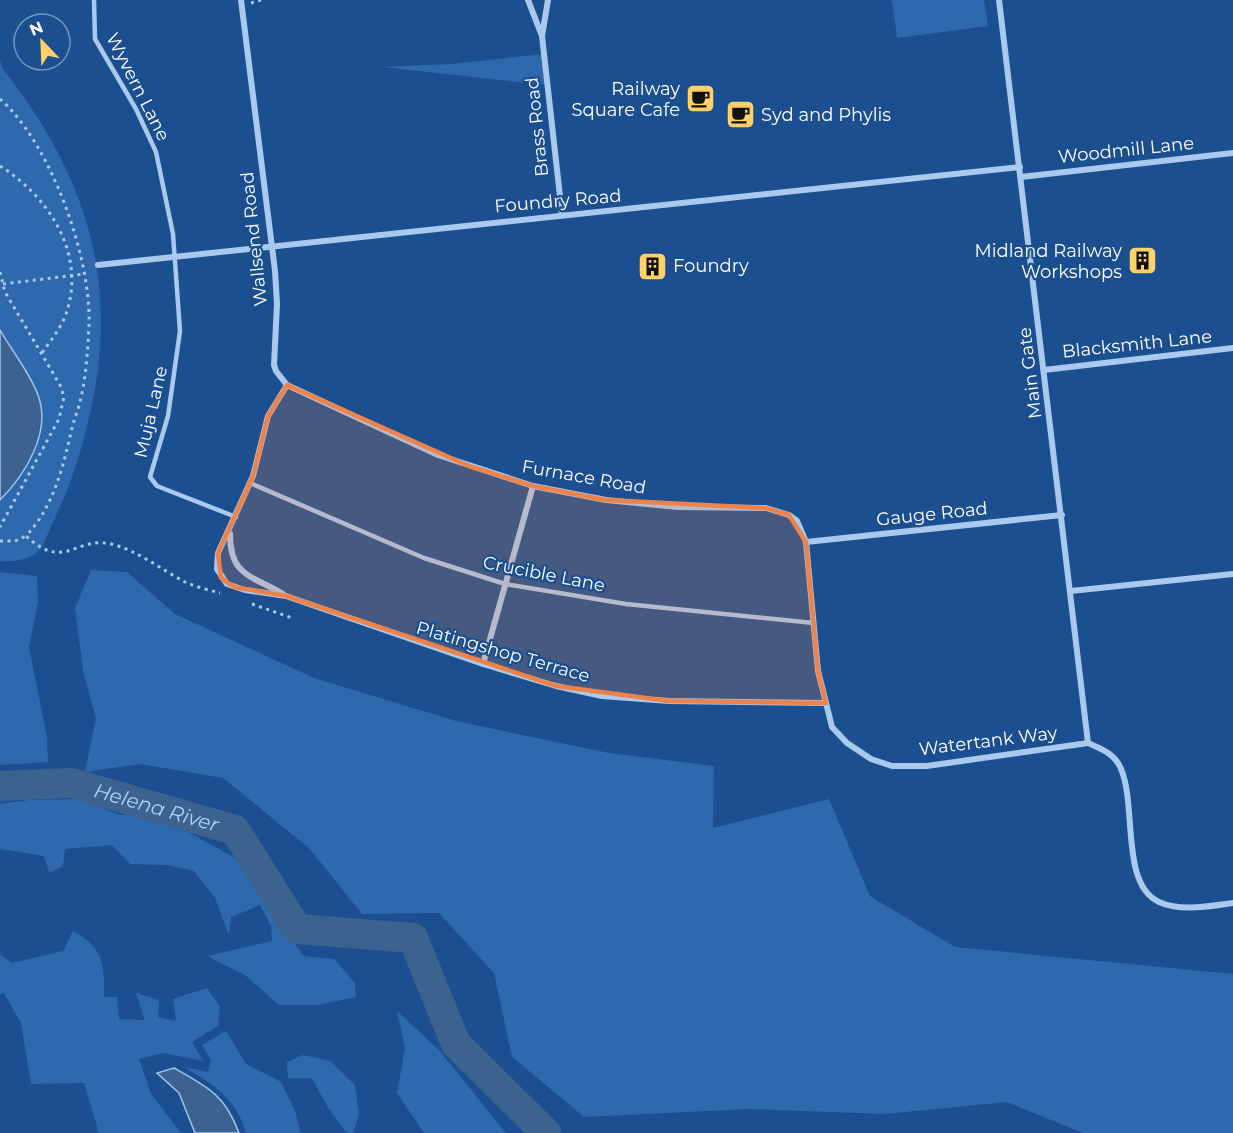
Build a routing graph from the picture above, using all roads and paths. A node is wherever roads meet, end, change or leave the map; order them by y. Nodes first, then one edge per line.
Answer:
1 (94, 0) edge
2 (241, 0) edge
3 (528, 0) edge
4 (548, 0) edge
5 (999, 0) edge
6 (542, 36) junction
7 (0, 99) edge
8 (1233, 153) edge
9 (0, 166) edge
10 (1020, 168) junction
11 (1021, 177) junction
12 (562, 214) junction
13 (271, 245) junction
14 (175, 256) junction
15 (98, 265) joint
16 (0, 272) edge
17 (84, 274) junction
18 (72, 276) junction
19 (3, 284) junction
20 (1233, 348) edge
21 (41, 354) junction
22 (1044, 370) junction
23 (287, 385) junction
24 (250, 483) junction
25 (533, 486) junction
26 (1062, 515) junction
27 (236, 517) junction
28 (0, 527) edge
29 (230, 531) junction
30 (26, 536) junction
31 (0, 541) edge
32 (806, 542) junction
33 (1233, 574) edge
34 (506, 584) junction
35 (1071, 591) junction
36 (227, 595) dead end
37 (286, 596) junction
38 (249, 603) dead end
39 (292, 618) dead end
40 (814, 623) junction
41 (483, 664) junction
42 (826, 703) junction
43 (1088, 743) junction
44 (1233, 903) edge

1 - 14 lane, Wyvern Lane
2 - 13 street, Wallsend Road
3 - 6 street, Brass Road
4 - 6 street, Brass Road
5 - 10 street, Main Gate
6 - 12 street, Brass Road
7 - 17 path
8 - 11 street, Woodmill Lane
9 - 18 path
10 - 11 street, Main Gate
10 - 12 street, Foundry Road
11 - 22 street, Main Gate
12 - 13 street, Foundry Road
13 - 14 street, Foundry Road
13 - 23 street, Wallsend Road
14 - 15 street, Foundry Road
14 - 27 lane, Muja Lane
15 - 17 path
16 - 19 path
17 - 18 path
17 - 30 path
18 - 19 path
18 - 21 path
19 - 21 path
20 - 22 street, Blacksmith Lane
21 - 28 path
22 - 26 street, Main Gate
23 - 24 street
23 - 25 street, Furnace Road
24 - 27 street
24 - 34 lane, Crucible Lane
25 - 32 street, Furnace Road
25 - 34 street
26 - 32 street, Gauge Road
26 - 35 street, Main Gate
27 - 29 street
29 - 37 street
29 - 37 street
30 - 31 path
30 - 36 path
32 - 40 street, Watertank Way
33 - 35 street
34 - 40 lane, Crucible Lane
34 - 41 street
35 - 43 street, Main Gate
37 - 41 street, Platingshop Terrace
38 - 39 path
40 - 42 street, Watertank Way
41 - 42 street, Platingshop Terrace
42 - 43 street, Watertank Way
43 - 44 street

